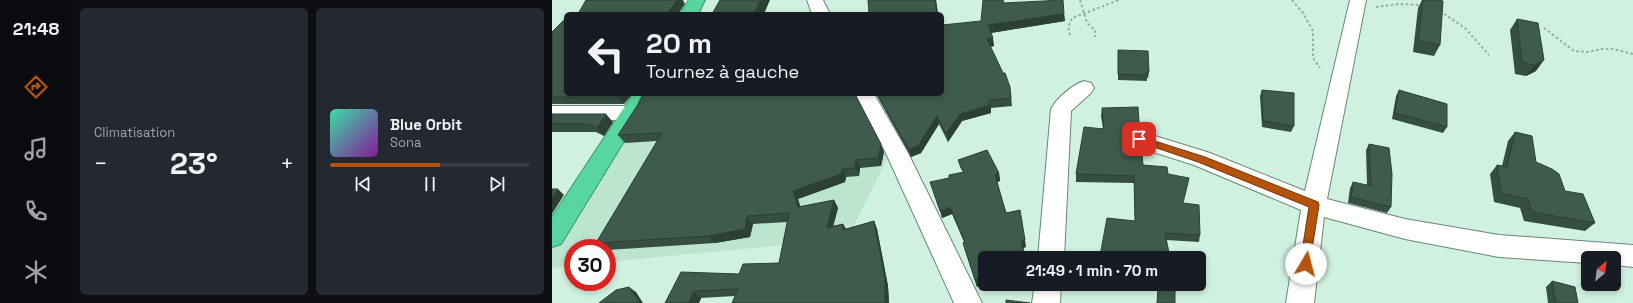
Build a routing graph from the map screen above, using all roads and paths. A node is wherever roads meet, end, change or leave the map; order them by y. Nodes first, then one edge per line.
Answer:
1 (698, 0) edge
2 (815, 0) edge
3 (1080, 0) edge
4 (1118, 0) edge
5 (1292, 0) edge
6 (1358, 3) edge
7 (1427, 6) edge
8 (1434, 9) edge
9 (690, 12) edge
10 (820, 12) edge
11 (1084, 13) junction
12 (1544, 28) dead end
13 (1070, 35) dead end
14 (1095, 37) dead end
15 (1633, 54) edge
16 (1489, 55) dead end
17 (1084, 88) dead end
18 (1339, 89) junction
19 (642, 96) edge
20 (865, 96) edge
21 (552, 113) edge
22 (632, 114) junction
23 (1139, 139) dead end
24 (1314, 205) junction
25 (552, 237) edge
26 (1051, 251) edge
27 (1633, 256) edge
28 (1047, 291) edge
29 (968, 303) edge
30 (1046, 303) edge
31 (1300, 303) edge

1 - 9 highway
2 - 10 street
3 - 11 path
4 - 11 path
5 - 18 path
6 - 7 path
6 - 18 street
8 - 16 path
11 - 13 path
11 - 14 path
12 - 15 path
17 - 26 street
18 - 24 street
19 - 22 highway
20 - 29 street
21 - 22 street
22 - 25 highway
23 - 24 street
24 - 27 street
24 - 31 street
28 - 30 street

